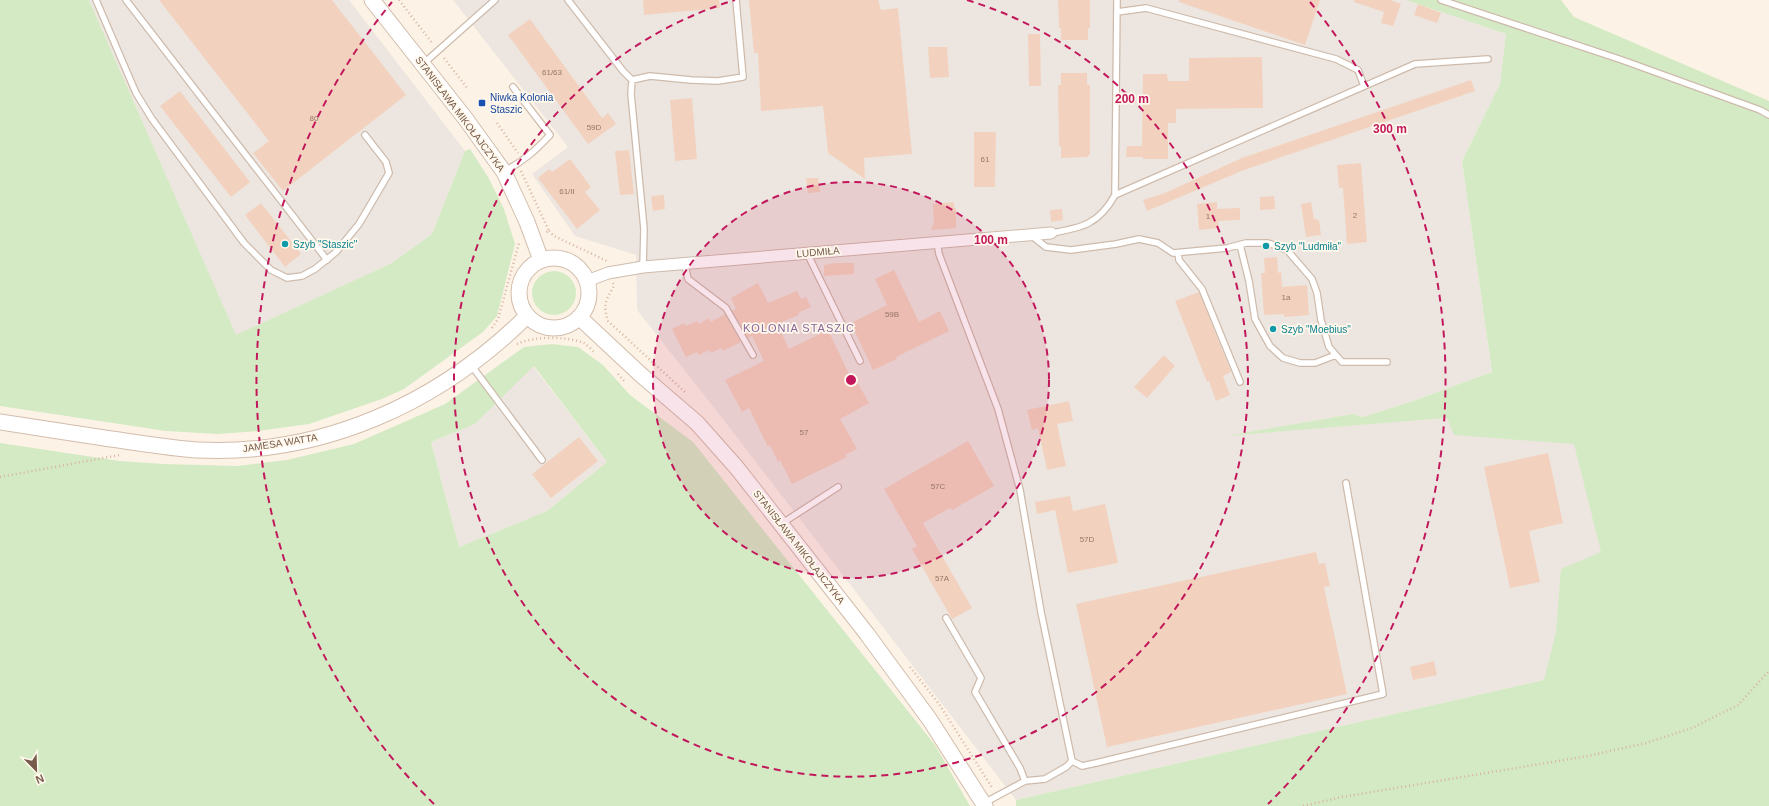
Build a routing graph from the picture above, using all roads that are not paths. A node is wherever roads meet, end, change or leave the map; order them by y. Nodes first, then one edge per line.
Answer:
1 (96, 0) edge
2 (126, 0) edge
3 (372, 0) edge
4 (495, 0) edge
5 (568, 0) edge
6 (736, 0) edge
7 (1117, 0) edge
8 (1441, 0) edge
9 (1117, 12) junction
10 (1488, 59) dead end
11 (423, 65) junction
12 (632, 80) junction
13 (1364, 86) junction
14 (513, 87) dead end
15 (1769, 115) edge
16 (365, 135) dead end
17 (504, 172) junction
18 (1115, 195) junction
19 (1051, 233) joint
20 (1030, 234) junction
21 (937, 242) junction
22 (1240, 245) junction
23 (807, 253) junction
24 (1178, 253) junction
25 (327, 260) junction
26 (541, 260) junction
27 (685, 265) junction
28 (644, 267) junction
29 (587, 281) junction
30 (527, 316) junction
31 (579, 317) junction
32 (753, 355) dead end
33 (1336, 355) junction
34 (860, 361) dead end
35 (1387, 362) dead end
36 (470, 364) junction
37 (1240, 382) dead end
38 (0, 422) edge
39 (542, 460) dead end
40 (1346, 483) dead end
41 (838, 487) dead end
42 (781, 524) junction
43 (946, 618) dead end
44 (1072, 761) junction
45 (1025, 781) junction
46 (984, 804) edge

1 - 25 lane
2 - 25 lane
3 - 11 street, STANISŁAWA MIKOŁAJCZYKA
4 - 11 lane
5 - 12 lane
6 - 12 lane
7 - 9 lane
8 - 15 lane
9 - 13 lane
9 - 18 lane
10 - 13 lane
11 - 17 street, STANISŁAWA MIKOŁAJCZYKA
12 - 28 lane
13 - 18 lane
14 - 17 lane
16 - 25 lane
17 - 26 street, STANISŁAWA MIKOŁAJCZYKA
18 - 19 lane
19 - 20 street, LUDMIŁA
20 - 21 street, LUDMIŁA
20 - 24 lane
21 - 23 street, LUDMIŁA
21 - 44 lane
22 - 24 lane
22 - 33 lane
22 - 33 lane
23 - 27 street, LUDMIŁA
23 - 34 lane
24 - 37 lane
26 - 29 street
26 - 30 street
27 - 28 street, LUDMIŁA
27 - 32 lane
28 - 29 street, LUDMIŁA
29 - 31 street
30 - 31 street
30 - 36 street, JAMESA WATTA
31 - 42 street, STANISŁAWA MIKOŁAJCZYKA
33 - 35 lane
36 - 38 street, JAMESA WATTA
36 - 39 lane
40 - 44 lane
41 - 42 lane
42 - 46 street, STANISŁAWA MIKOŁAJCZYKA
43 - 45 lane
44 - 45 lane
45 - 46 lane

